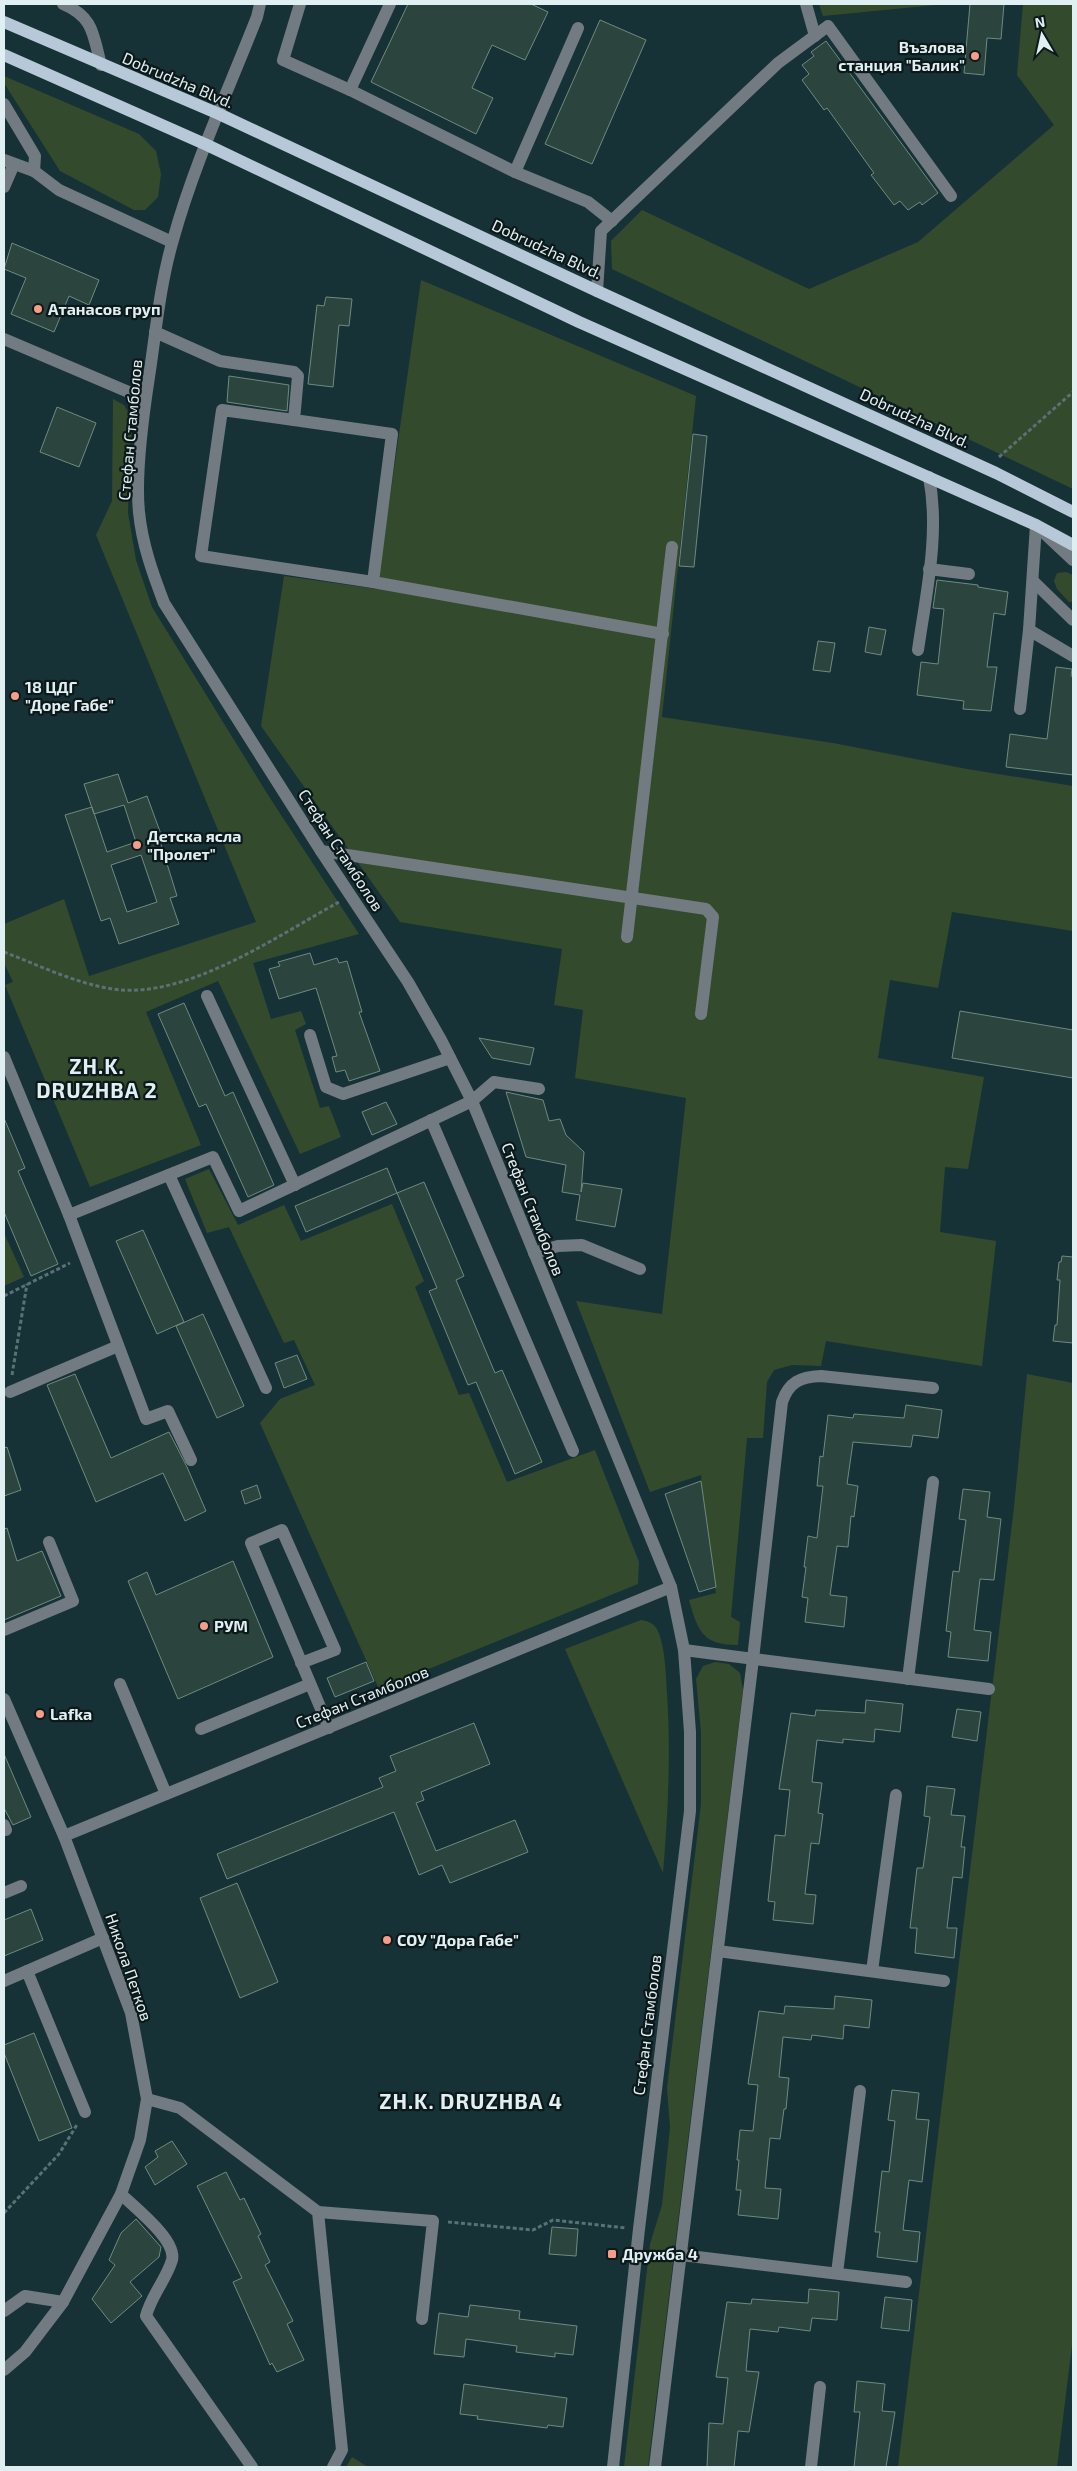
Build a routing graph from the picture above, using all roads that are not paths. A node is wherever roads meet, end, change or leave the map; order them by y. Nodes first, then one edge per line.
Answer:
1 (63, 4) edge
2 (260, 4) edge
3 (300, 4) edge
4 (390, 4) edge
5 (806, 4) edge
6 (4, 22) edge
7 (578, 28) dead end
8 (815, 36) junction
9 (4, 55) edge
10 (101, 65) junction
11 (350, 90) junction
12 (4, 104) edge
13 (219, 114) junction
14 (207, 145) junction
15 (9, 162) edge
16 (34, 171) junction
17 (515, 172) junction
18 (4, 187) edge
19 (951, 196) dead end
20 (612, 221) junction
21 (172, 242) junction
22 (597, 291) junction
23 (156, 332) junction
24 (4, 339) edge
25 (145, 399) junction
26 (294, 420) junction
27 (929, 477) junction
28 (1073, 512) edge
29 (1036, 525) junction
30 (1073, 545) edge
31 (672, 547) dead end
32 (1073, 560) edge
33 (930, 569) junction
34 (969, 574) dead end
35 (1033, 581) junction
36 (373, 582) junction
37 (1073, 620) edge
38 (1028, 630) junction
39 (663, 634) junction
40 (918, 650) dead end
41 (1073, 656) edge
42 (1020, 709) dead end
43 (321, 851) junction
44 (631, 899) junction
45 (627, 938) dead end
46 (207, 996) dead end
47 (701, 1014) dead end
48 (310, 1035) dead end
49 (4, 1057) edge
50 (450, 1058) junction
51 (539, 1089) dead end
52 (472, 1101) junction
53 (431, 1120) junction
54 (169, 1175) junction
55 (295, 1185) junction
56 (70, 1215) junction
57 (534, 1253) junction
58 (640, 1268) dead end
59 (118, 1346) junction
60 (266, 1388) dead end
61 (933, 1388) dead end
62 (10, 1392) road end
63 (573, 1451) dead end
64 (191, 1460) dead end
65 (933, 1482) dead end
66 (49, 1542) dead end
67 (671, 1587) junction
68 (4, 1630) edge
69 (684, 1650) junction
70 (754, 1659) junction
71 (302, 1663) junction
72 (908, 1678) junction
73 (120, 1684) dead end
74 (310, 1684) junction
75 (989, 1689) dead end
76 (4, 1699) edge
77 (329, 1728) junction
78 (201, 1730) dead end
79 (166, 1794) junction
80 (896, 1795) dead end
81 (64, 1836) junction
82 (21, 1886) dead end
83 (4, 1893) edge
84 (103, 1938) junction
85 (718, 1951) junction
86 (27, 1971) junction
87 (872, 1971) junction
88 (4, 1981) edge
89 (944, 1981) dead end
90 (860, 2091) dead end
91 (147, 2099) junction
92 (85, 2112) road end
93 (121, 2194) junction
94 (318, 2212) junction
95 (681, 2255) junction
96 (837, 2273) junction
97 (906, 2282) dead end
98 (63, 2302) junction
99 (4, 2311) edge
100 (422, 2319) dead end
101 (4, 2370) edge
102 (820, 2387) dead end
103 (252, 2467) edge
104 (332, 2467) edge
105 (613, 2467) edge
106 (655, 2467) edge
107 (811, 2467) edge

1 - 10 street
2 - 13 street, Стефан Стамболов
3 - 11 street
4 - 11 street
5 - 8 street
6 - 10 main road, Dobrudzha Blvd.
7 - 17 street
8 - 19 street
8 - 20 street
9 - 14 main road
10 - 13 main road, Dobrudzha Blvd.
11 - 17 street
12 - 16 street
13 - 14 street, Стефан Стамболов
13 - 22 main road, Dobrudzha Blvd.
14 - 21 street, Стефан Стамболов
14 - 27 main road
15 - 16 street
15 - 18 street
16 - 21 street
17 - 20 street
20 - 22 street
21 - 23 street, Стефан Стамболов
22 - 28 main road, Dobrudzha Blvd.
23 - 25 street, Стефан Стамболов
23 - 26 street
24 - 25 street
25 - 43 street, Стефан Стамболов
26 - 36 street
26 - 36 street
27 - 29 main road
27 - 33 street
29 - 30 main road
29 - 32 street
29 - 35 street
31 - 39 street
33 - 34 street
33 - 40 street
35 - 37 street
35 - 38 street
36 - 39 street
38 - 41 street
38 - 42 street
39 - 44 street
43 - 44 street
43 - 50 street, Стефан Стамболов
44 - 45 street
44 - 47 street
46 - 55 street
48 - 50 street
49 - 56 street
50 - 52 street, Стефан Стамболов
51 - 52 street
52 - 53 street
52 - 57 street, Стефан Стамболов
53 - 55 street
53 - 63 street
54 - 55 street
54 - 56 street
54 - 60 street
56 - 59 street
57 - 58 street
57 - 67 street, Стефан Стамболов
59 - 62 street
59 - 64 street
61 - 70 street
65 - 72 street
66 - 68 street
67 - 69 street, Стефан Стамболов
67 - 77 street, Стефан Стамболов
69 - 70 street
69 - 105 street, Стефан Стамболов
70 - 72 street
70 - 85 street
71 - 71 street
71 - 74 street
72 - 75 street
73 - 79 street
74 - 77 street
74 - 78 street
76 - 81 street, Никола Петков
77 - 79 street, Стефан Стамболов
79 - 81 street, Стефан Стамболов
80 - 87 street
81 - 84 street, Никола Петков
82 - 83 street
84 - 86 street
84 - 91 street, Никола Петков
85 - 87 street
85 - 95 street
86 - 88 street
86 - 92 street
87 - 89 street
90 - 96 street
91 - 93 street, Никола Петков
91 - 94 street
93 - 98 street, Никола Петков
93 - 103 street
94 - 100 street
94 - 104 street
95 - 96 street
95 - 106 street
96 - 97 street
98 - 99 street
98 - 101 street, Никола Петков
102 - 107 street

